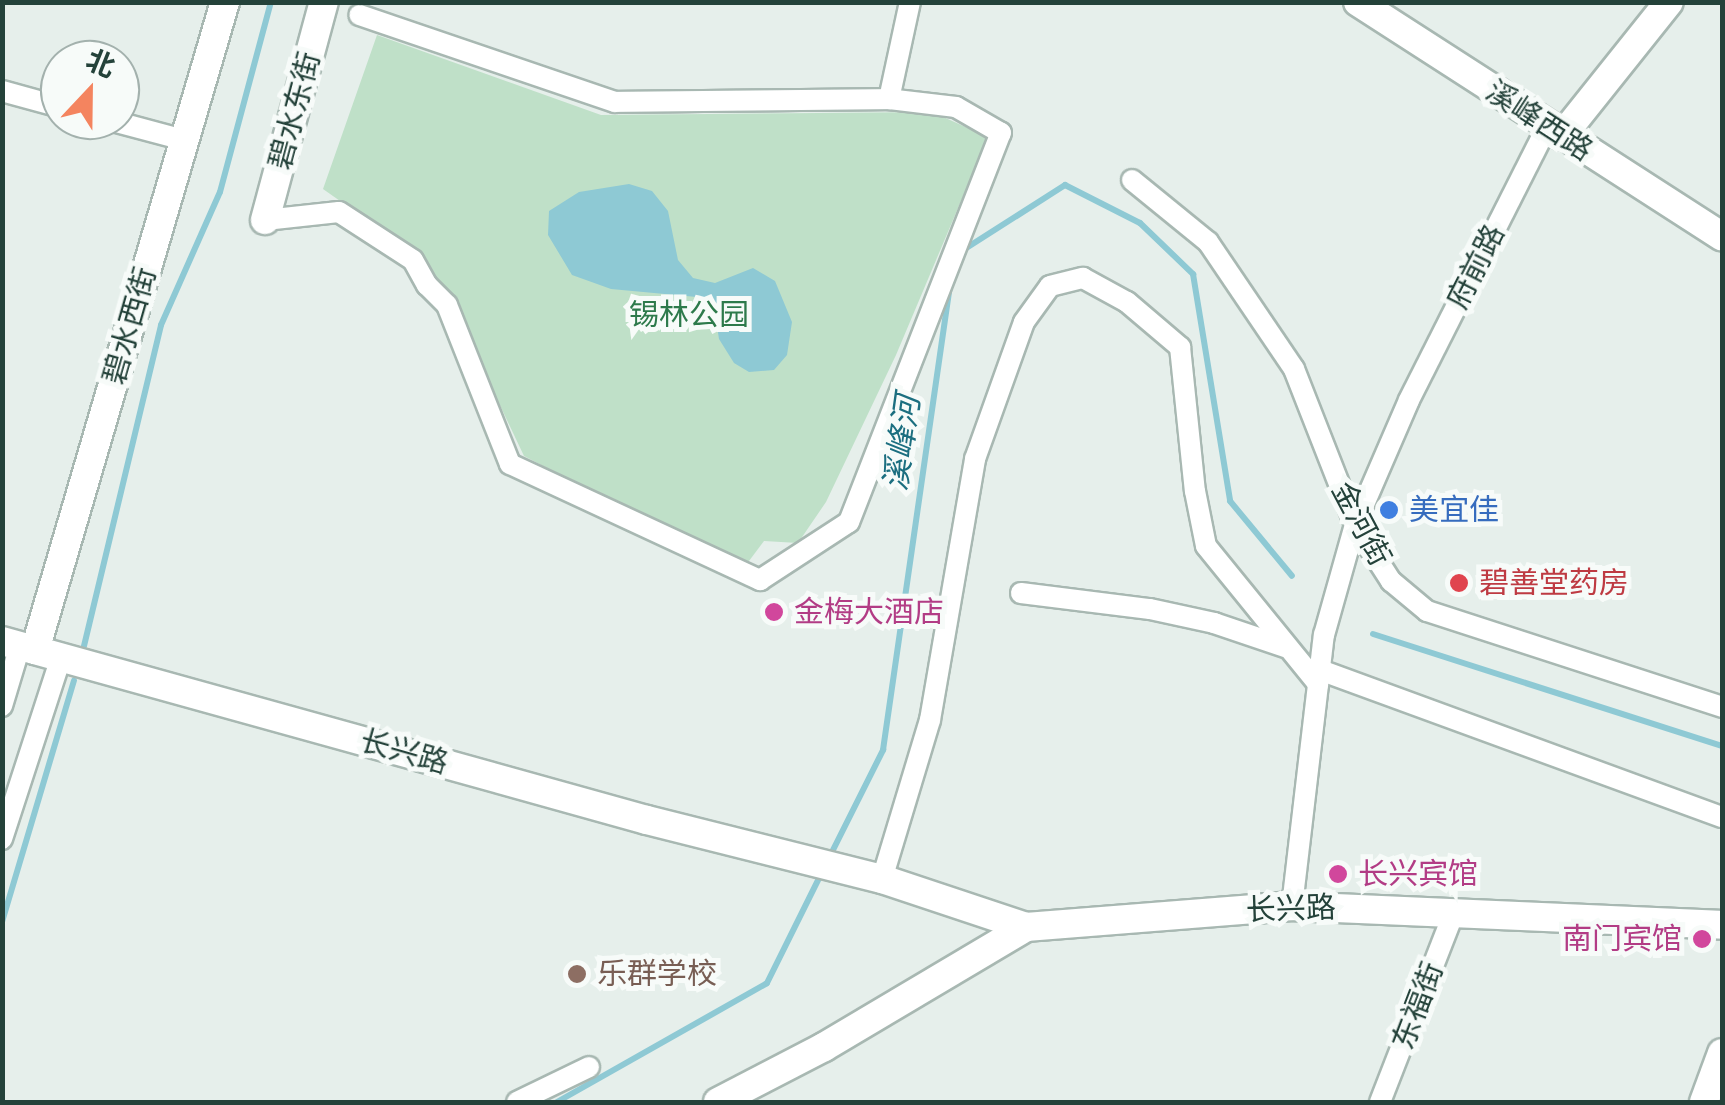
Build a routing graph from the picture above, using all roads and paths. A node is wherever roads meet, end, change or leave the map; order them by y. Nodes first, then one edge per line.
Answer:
1 (225, 2) edge
2 (324, 2) edge
3 (910, 2) edge
4 (1358, 2) edge
5 (1644, 2) edge
6 (1668, 2) edge
7 (359, 15) dead end
8 (2, 91) edge
9 (889, 99) junction
10 (40, 101) edge
11 (140, 128) edge
12 (1554, 132) junction
13 (184, 140) junction
14 (1132, 180) dead end
15 (265, 220) joint
16 (1722, 236) edge
17 (1354, 525) junction
18 (1021, 593) dead end
19 (30, 648) edge
20 (1287, 648) junction
21 (1321, 661) junction
22 (2, 706) edge
23 (1722, 706) edge
24 (1722, 816) edge
25 (2, 839) edge
26 (874, 878) junction
27 (1292, 906) junction
28 (1455, 910) junction
29 (1722, 925) edge
30 (1026, 927) junction
31 (1722, 1053) edge
32 (589, 1066) dead end
33 (517, 1102) edge
34 (718, 1102) edge
35 (1380, 1102) edge
36 (1704, 1102) edge

1 - 13 street, 碧水西街
2 - 15 street, 碧水东街
3 - 9 street
4 - 12 street, 溪峰西路
5 - 12 street, 府前路
6 - 12 street, 府前路
7 - 9 street
8 - 10 street
9 - 15 street
11 - 13 street
12 - 16 street, 溪峰西路
12 - 17 street, 府前路
13 - 19 street, 碧水西街
14 - 17 street, 金河街
17 - 21 street, 府前路
17 - 23 street, 金河街
18 - 20 street
19 - 22 street
19 - 25 street
19 - 26 street, 长兴路
20 - 21 street
20 - 26 street
21 - 24 street
21 - 27 street
26 - 30 street, 长兴路
27 - 28 street, 长兴路
27 - 30 street, 长兴路
28 - 29 street, 长兴路
28 - 35 street, 东福街
30 - 34 street
31 - 36 street
32 - 33 street

